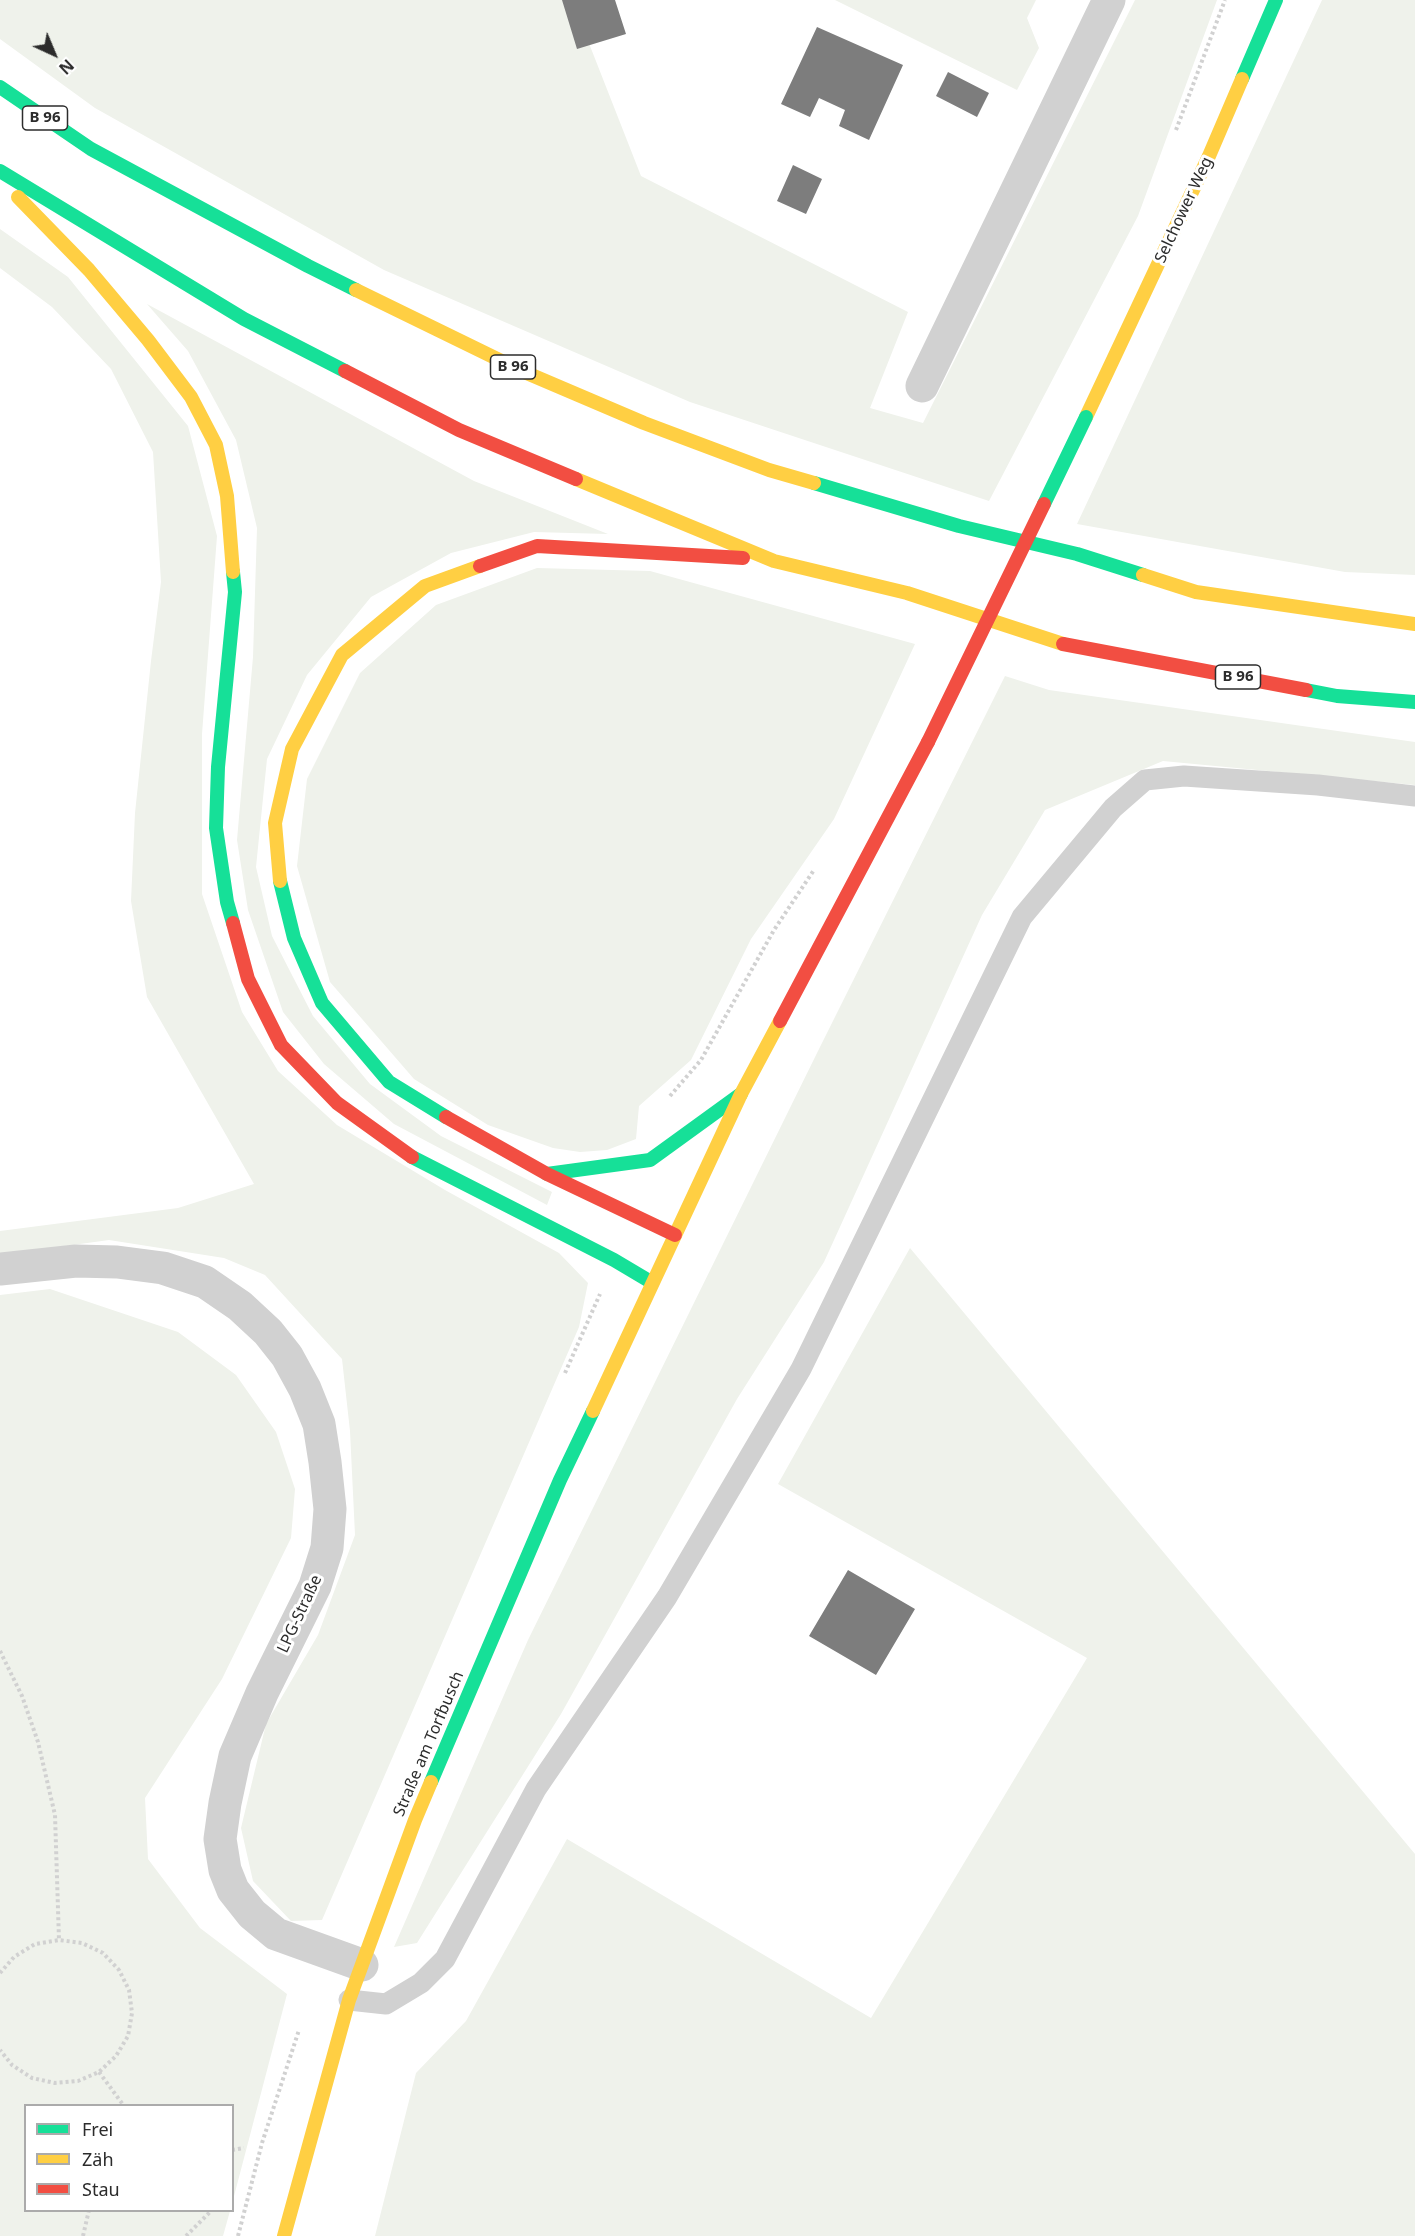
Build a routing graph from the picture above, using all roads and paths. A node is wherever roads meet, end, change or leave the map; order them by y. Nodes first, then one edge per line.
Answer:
1 (1109, 0) edge
2 (1276, 0) edge
3 (0, 87) edge
4 (0, 171) edge
5 (0, 178) edge
6 (922, 386) dead end
7 (774, 561) junction
8 (1415, 613) edge
9 (1377, 620) junction
10 (1415, 624) edge
11 (1415, 702) edge
12 (928, 742) joint
13 (1415, 796) edge
14 (818, 865) dead end
15 (741, 1094) junction
16 (664, 1103) dead end
17 (547, 1174) junction
18 (675, 1235) junction
19 (0, 1269) edge
20 (651, 1282) junction
21 (0, 1652) edge
22 (59, 1940) junction
23 (362, 1965) junction
24 (0, 1973) edge
25 (349, 2000) junction
26 (0, 2050) edge
27 (99, 2072) junction
28 (117, 2098) junction
29 (116, 2104) edge
30 (122, 2104) edge
31 (244, 2148) dead end
32 (234, 2150) edge
33 (89, 2212) edge
34 (211, 2212) edge
35 (83, 2236) edge
36 (186, 2236) edge
37 (284, 2236) edge

1 - 6 street
2 - 12 main road, Selchower Weg, bridge
3 - 9 main road, B 96
4 - 7 main road, B 96
5 - 20 main road
7 - 11 main road, B 96
7 - 17 main road
8 - 9 main road
9 - 10 main road, B 96
12 - 15 main road, Straße am Torfbusch
13 - 25 lane
14 - 16 path
15 - 17 main road
15 - 18 main road, Straße am Torfbusch
17 - 18 main road
18 - 20 main road, Straße am Torfbusch
19 - 23 street, LPG-Straße
20 - 23 main road, Straße am Torfbusch
21 - 22 path
22 - 24 path
22 - 27 path
23 - 25 main road, Straße am Torfbusch
25 - 37 main road, Straße am Torfbusch
26 - 27 path
27 - 28 path
28 - 29 path
28 - 30 path
31 - 32 path
33 - 35 path
34 - 36 path

